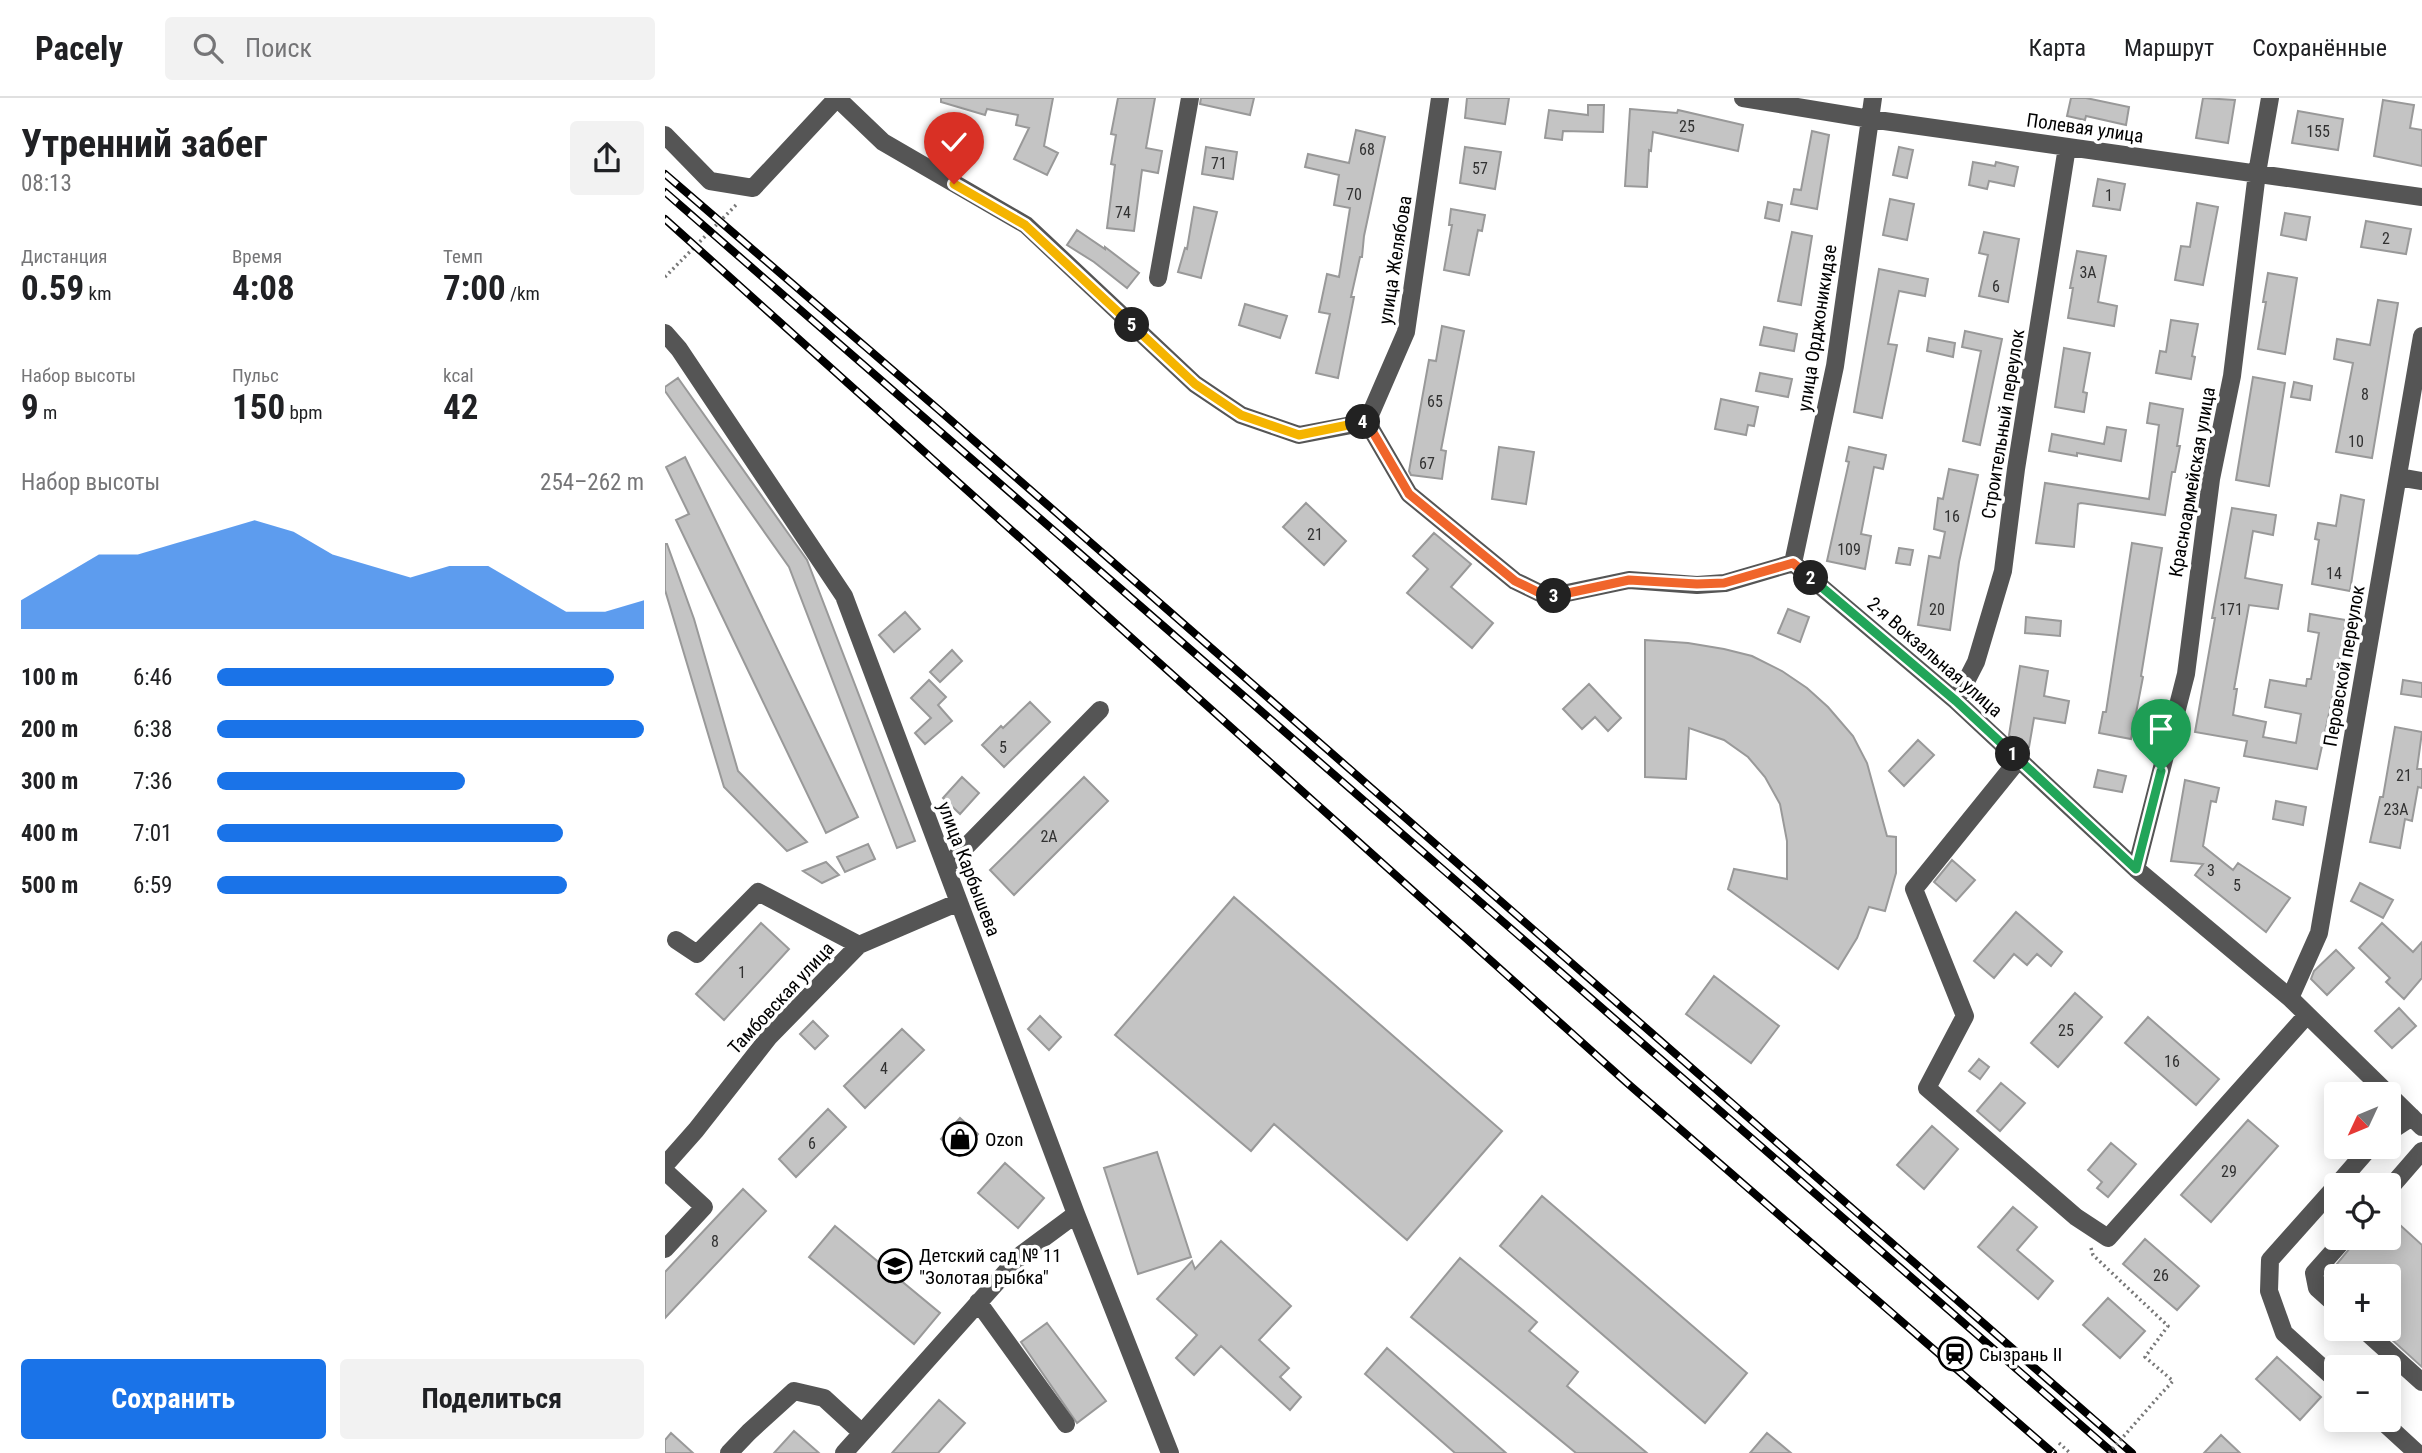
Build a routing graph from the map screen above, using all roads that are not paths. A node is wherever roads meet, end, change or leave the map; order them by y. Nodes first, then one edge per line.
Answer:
1 (837, 98) edge
2 (1190, 98) edge
3 (1440, 98) edge
4 (1743, 98) edge
5 (1873, 98) edge
6 (2270, 98) edge
7 (1870, 119) junction
8 (665, 135) edge
9 (2067, 147) junction
10 (2257, 173) junction
11 (2422, 197) edge
12 (1158, 278) dead end
13 (665, 333) edge
14 (2422, 336) edge
15 (1367, 422) junction
16 (2398, 477) junction
17 (2422, 481) edge
18 (1793, 563) junction
19 (1956, 701) junction
20 (1100, 710) dead end
21 (2019, 759) junction
22 (946, 867) junction
23 (2136, 869) junction
24 (959, 902) junction
25 (676, 940) dead end
26 (859, 945) junction
27 (2291, 998) junction
28 (2307, 1015) junction
29 (2417, 1122) edge
30 (2422, 1151) edge
31 (2360, 1159) edge
32 (665, 1165) edge
33 (665, 1171) edge
34 (2347, 1173) edge
35 (2401, 1175) edge
36 (2324, 1200) edge
37 (1076, 1214) junction
38 (665, 1249) edge
39 (2334, 1250) edge
40 (2324, 1295) edge
41 (978, 1302) junction
42 (2376, 1341) edge
43 (2324, 1369) edge
44 (2422, 1382) edge
45 (1066, 1424) dead end
46 (862, 1432) junction
47 (2394, 1432) edge
48 (729, 1453) edge
49 (844, 1453) edge
50 (1170, 1453) edge
51 (2417, 1453) edge

1 - 8 street
1 - 15 street
2 - 12 street
3 - 15 street, улица Желябова
4 - 7 street, Полевая улица
5 - 7 street, улица Орджоникидзе
6 - 10 street, Красноармейская улица
7 - 9 street, Полевая улица
7 - 18 street, улица Орджоникидзе
9 - 10 street, Полевая улица
9 - 19 street, Строительный переулок
10 - 11 street, Полевая улица
10 - 23 street, Красноармейская улица
13 - 22 street, улица Карбышева
14 - 16 street, Перовской переулок
15 - 18 street
16 - 17 street
16 - 27 street, Перовской переулок
18 - 19 street, 2-я Вокзальная улица
19 - 21 street, 2-я Вокзальная улица
20 - 22 street
21 - 23 street, 2-я Вокзальная улица
21 - 28 street
22 - 24 street, улица Карбышева
23 - 27 street, 2-я Вокзальная улица
24 - 26 street, Тамбовская улица
24 - 37 street, улица Карбышева
25 - 26 street
26 - 32 street, Тамбовская улица
27 - 28 street, 2-я Вокзальная улица
28 - 29 street, 2-я Вокзальная улица
30 - 35 street
31 - 34 street
33 - 38 street
36 - 43 street
37 - 41 street
37 - 50 street, улица Карбышева
39 - 40 street
41 - 45 street
41 - 46 street
42 - 44 street
46 - 48 street
46 - 49 street
47 - 51 street

